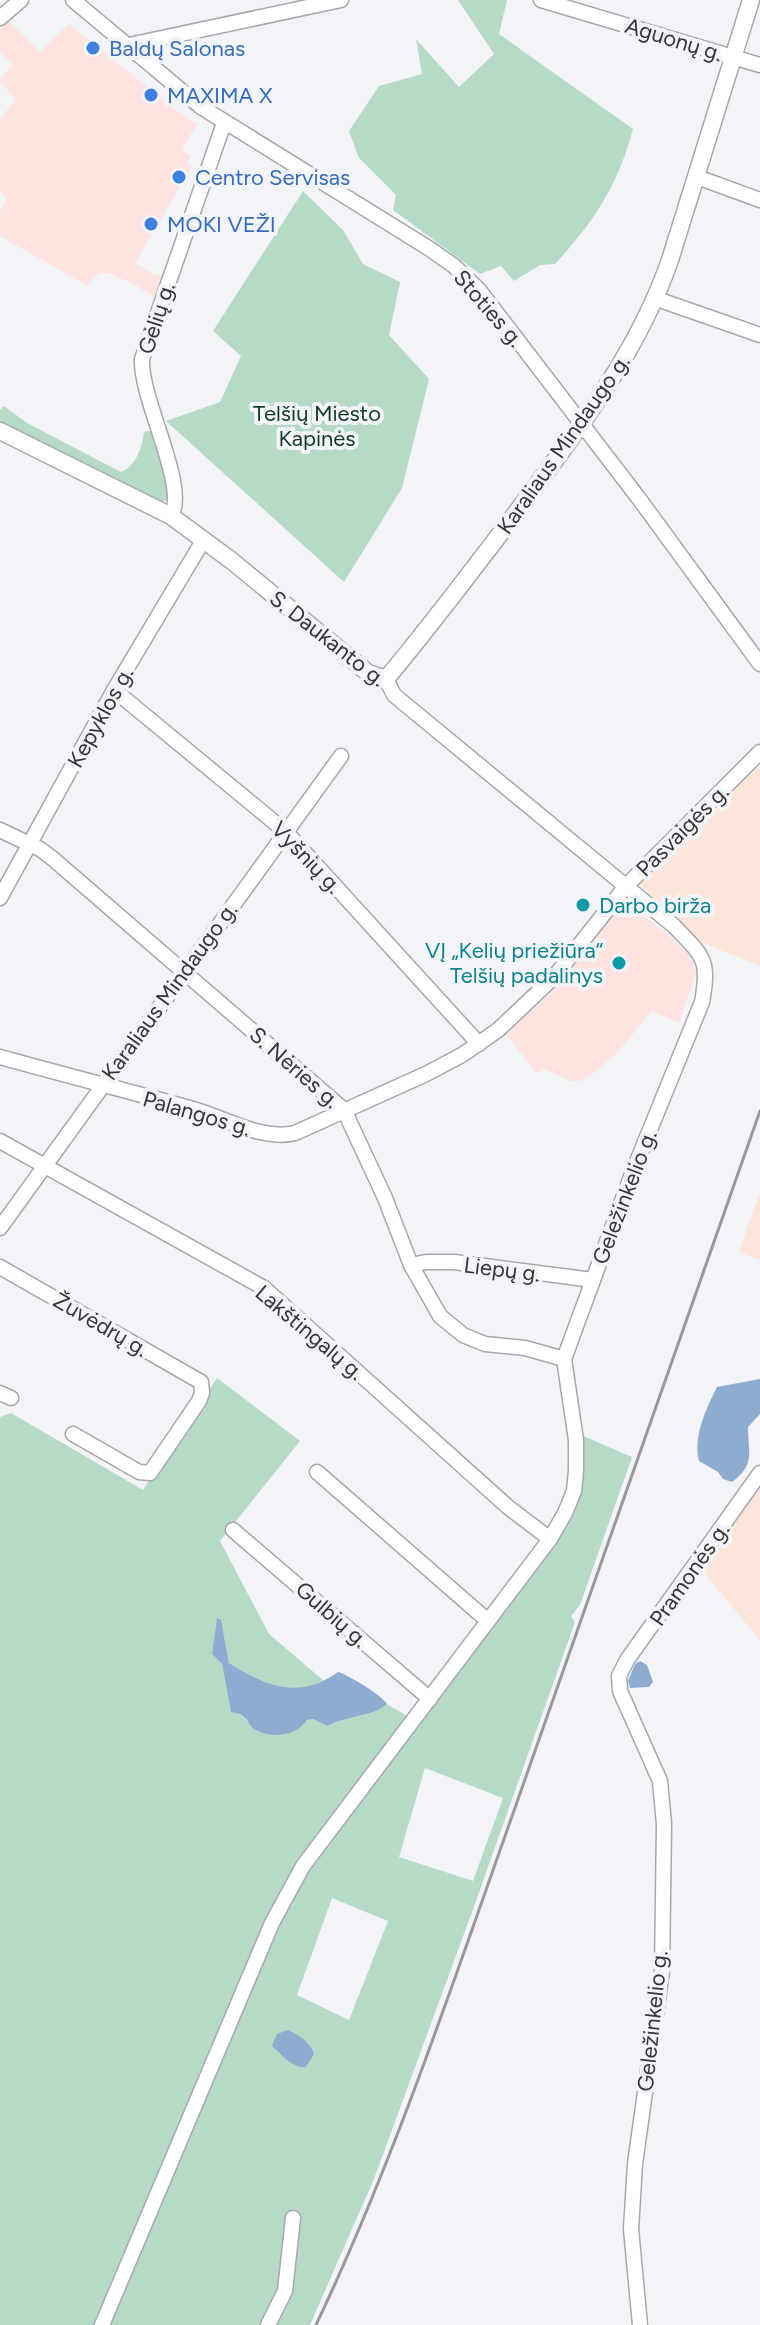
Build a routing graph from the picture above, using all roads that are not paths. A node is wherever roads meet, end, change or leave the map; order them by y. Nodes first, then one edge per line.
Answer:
1 (21, 0) edge
2 (73, 0) edge
3 (341, 0) edge
4 (541, 0) edge
5 (751, 0) edge
6 (0, 18) edge
7 (162, 39) junction
8 (129, 45) junction
9 (733, 57) junction
10 (760, 65) edge
11 (158, 69) junction
12 (224, 123) junction
13 (697, 177) junction
14 (760, 200) edge
15 (657, 299) junction
16 (760, 335) edge
17 (582, 424) junction
18 (0, 431) edge
19 (171, 516) junction
20 (204, 539) junction
21 (760, 664) edge
22 (386, 679) junction
23 (114, 690) junction
24 (760, 752) edge
25 (341, 756) dead end
26 (0, 830) edge
27 (285, 831) junction
28 (30, 844) junction
29 (626, 886) junction
30 (0, 898) edge
31 (183, 971) junction
32 (479, 1044) junction
33 (0, 1057) edge
34 (101, 1086) junction
35 (344, 1110) junction
36 (0, 1141) edge
37 (44, 1166) junction
38 (0, 1228) edge
39 (411, 1265) junction
40 (0, 1267) edge
41 (593, 1280) junction
42 (564, 1359) junction
43 (73, 1434) dead end
44 (317, 1472) dead end
45 (760, 1473) edge
46 (233, 1530) dead end
47 (550, 1539) junction
48 (488, 1621) junction
49 (619, 1676) joint
50 (430, 1699) junction
51 (293, 2218) dead end
52 (102, 2325) edge
53 (268, 2325) edge
54 (640, 2325) edge

1 - 6 street
2 - 8 street, Stoties g.
3 - 7 street
4 - 9 street, Aguonų g.
5 - 9 main road, Karaliaus Mindaugo g.
7 - 8 street
7 - 11 street
8 - 11 street, Stoties g.
9 - 10 street, Aguonų g.
9 - 13 main road, Karaliaus Mindaugo g.
11 - 12 street, Stoties g.
12 - 17 street, Stoties g.
12 - 19 street, Gėlių g.
13 - 14 street
13 - 15 main road, Karaliaus Mindaugo g.
15 - 16 street
15 - 17 main road, Karaliaus Mindaugo g.
17 - 21 street, Stoties g.
17 - 22 main road, Karaliaus Mindaugo g.
18 - 19 main road, S. Daukanto g.
19 - 20 main road, S. Daukanto g.
20 - 22 main road, S. Daukanto g.
20 - 23 street, Kepyklos g.
22 - 29 street, S. Daukanto g.
23 - 27 street, Vyšnių g.
23 - 28 street, Kepyklos g.
24 - 29 street, Pasvaigės g.
25 - 27 street, Karaliaus Mindaugo g.
26 - 28 street, S. Nėries g.
27 - 31 street, Karaliaus Mindaugo g.
27 - 32 street, Vyšnių g.
28 - 30 street, Kepyklos g.
28 - 31 street, S. Nėries g.
29 - 32 street, Pasvaigės g.
29 - 41 street, Geležinkelio g.
31 - 34 street, Karaliaus Mindaugo g.
31 - 35 street, S. Nėries g.
32 - 35 street, Pasvaigės g.
33 - 34 street, Palangos g.
34 - 35 street, Palangos g.
34 - 37 street, Karaliaus Mindaugo g.
35 - 39 street, S. Nėries g.
36 - 37 street, Lakštingalų g.
37 - 38 street, Karaliaus Mindaugo g.
37 - 47 street, Lakštingalų g.
39 - 41 street, Liepų g.
39 - 42 street, S. Nėries g.
40 - 43 street, Žuvėdrų g.
41 - 42 street, Geležinkelio g.
42 - 47 street, Geležinkelio g.
44 - 48 street
45 - 49 street, Pramonės g.
46 - 50 street, Gulbių g.
47 - 48 street, Geležinkelio g.
48 - 50 street, Geležinkelio g.
49 - 54 street, Geležinkelio g.
50 - 52 street, Geležinkelio g.
51 - 53 street

